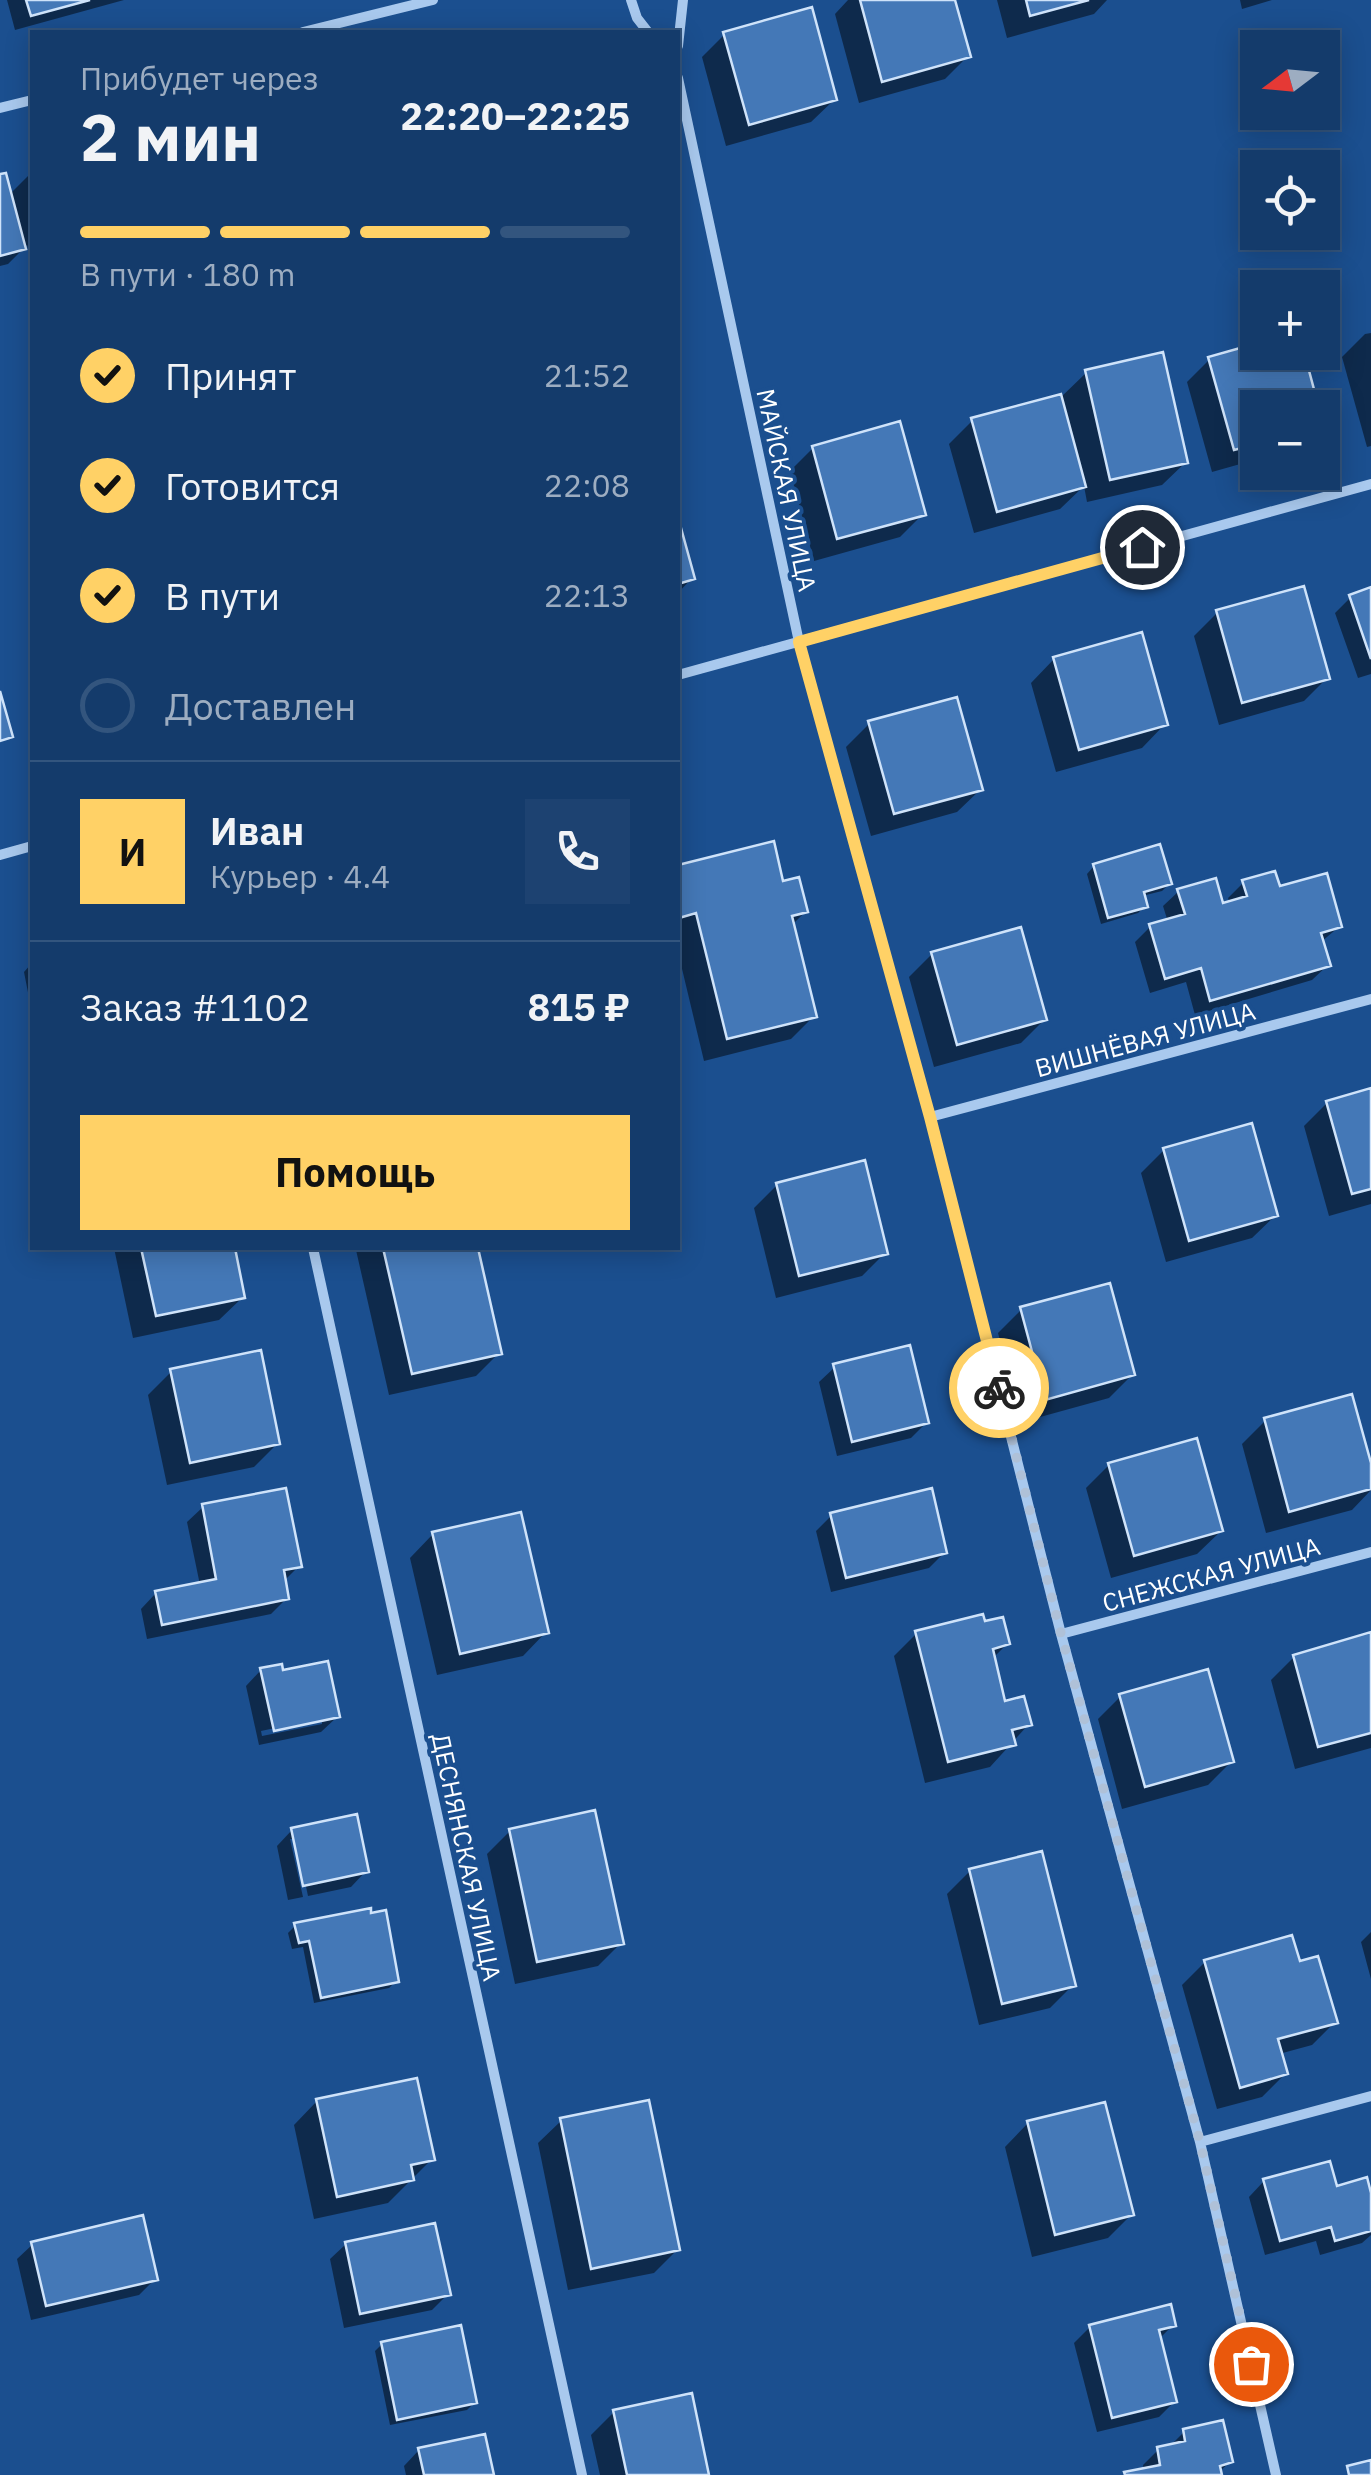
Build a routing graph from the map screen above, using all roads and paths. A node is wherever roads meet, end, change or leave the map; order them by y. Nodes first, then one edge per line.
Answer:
1 (433, 0) edge
2 (631, 0) edge
3 (683, 0) edge
4 (311, 30) edge
5 (646, 30) edge
6 (680, 30) edge
7 (680, 87) edge
8 (30, 100) edge
9 (0, 108) edge
10 (1371, 484) edge
11 (799, 642) junction
12 (680, 674) edge
13 (30, 847) edge
14 (0, 855) edge
15 (1371, 999) edge
16 (930, 1117) junction
17 (312, 1250) edge
18 (1371, 1552) edge
19 (1061, 1634) junction
20 (1371, 2096) edge
21 (1200, 2142) junction
22 (582, 2475) edge
23 (1276, 2475) edge

1 - 4 street
2 - 5 street
3 - 6 street
7 - 11 street, МАЙСКАЯ УЛИЦА
8 - 9 street
10 - 11 street
11 - 12 street
11 - 16 street, МАЙСКАЯ УЛИЦА
13 - 14 street
15 - 16 street, ВИШНЁВАЯ УЛИЦА
16 - 19 street, МАЙСКАЯ УЛИЦА
17 - 22 street, ДЕСНЯНСКАЯ УЛИЦА
18 - 19 street, СНЕЖСКАЯ УЛИЦА
19 - 21 street, МАЙСКАЯ УЛИЦА
20 - 21 street
21 - 23 street, МАЙСКАЯ УЛИЦА

